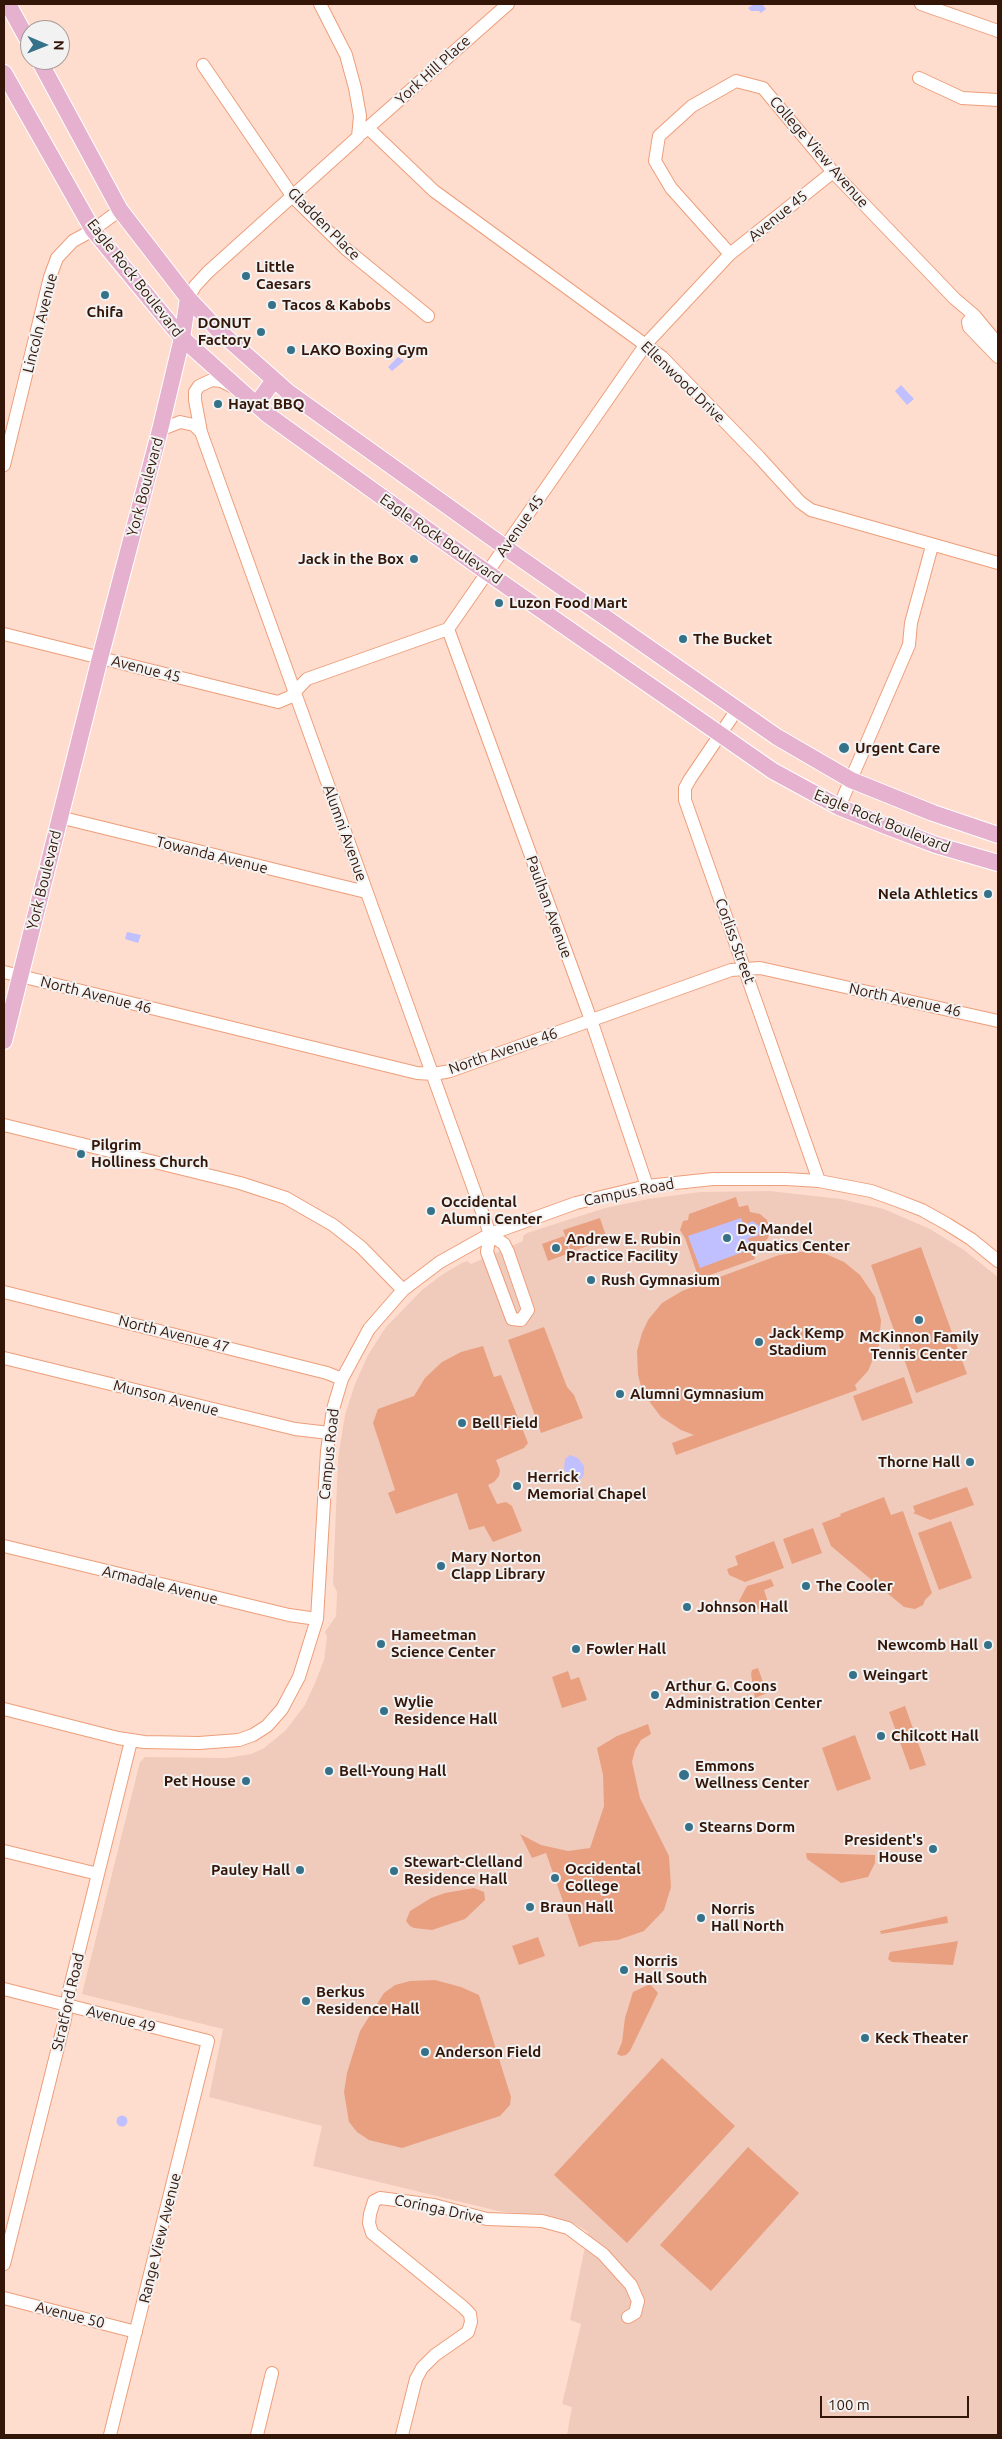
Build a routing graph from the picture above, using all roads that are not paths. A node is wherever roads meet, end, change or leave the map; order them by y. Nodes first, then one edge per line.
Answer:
1 (8, 4) edge
2 (320, 4) edge
3 (508, 4) edge
4 (921, 4) edge
5 (20, 26) edge
6 (998, 31) edge
7 (203, 66) dead end
8 (44, 70) edge
9 (4, 73) edge
10 (920, 78) dead end
11 (998, 100) edge
12 (368, 128) junction
13 (358, 137) junction
14 (834, 172) junction
15 (293, 197) junction
16 (120, 210) junction
17 (93, 230) junction
18 (730, 254) junction
19 (188, 298) junction
20 (974, 315) junction
21 (428, 316) dead end
22 (182, 338) junction
23 (646, 344) junction
24 (998, 344) edge
25 (998, 357) edge
26 (274, 380) junction
27 (240, 391) junction
28 (256, 405) junction
29 (160, 430) junction
30 (201, 432) junction
31 (4, 466) edge
32 (932, 546) junction
33 (505, 548) junction
34 (998, 563) edge
35 (487, 572) junction
36 (448, 629) junction
37 (4, 634) edge
38 (100, 658) junction
39 (294, 693) junction
40 (736, 710) junction
41 (720, 735) junction
42 (851, 780) junction
43 (840, 807) junction
44 (59, 818) junction
45 (998, 835) edge
46 (998, 863) edge
47 (366, 892) junction
48 (744, 969) junction
49 (4, 972) edge
50 (20, 976) junction
51 (590, 1020) junction
52 (998, 1020) edge
53 (4, 1041) edge
54 (434, 1074) junction
55 (4, 1125) edge
56 (819, 1181) junction
57 (647, 1186) junction
58 (490, 1234) junction
59 (998, 1261) edge
60 (403, 1290) junction
61 (4, 1292) edge
62 (4, 1358) edge
63 (342, 1379) junction
64 (329, 1433) junction
65 (4, 1546) edge
66 (317, 1619) junction
67 (4, 1709) edge
68 (131, 1741) junction
69 (4, 1851) edge
70 (98, 1874) junction
71 (4, 1989) edge
72 (67, 2005) junction
73 (208, 2040) joint
74 (4, 2264) edge
75 (4, 2298) edge
76 (628, 2317) dead end
77 (136, 2332) junction
78 (272, 2373) dead end
79 (110, 2435) edge
80 (257, 2435) edge
81 (402, 2435) edge

1 - 5 main road
2 - 13 street
3 - 12 street, York Hill Place
4 - 6 street
7 - 15 street, Gladden Place
8 - 16 main road, Eagle Rock Boulevard
9 - 17 main road, Eagle Rock Boulevard
10 - 11 street
12 - 13 street, York Hill Place
12 - 23 street, Ellenwood Drive
13 - 15 street, York Boulevard
14 - 18 street, Avenue 45
14 - 18 street, College View Avenue
14 - 20 street, College View Avenue
15 - 19 street, York Boulevard
15 - 21 street, Gladden Place
16 - 17 street, Lincoln Avenue
16 - 19 main road, Eagle Rock Boulevard
17 - 22 main road, Eagle Rock Boulevard
17 - 31 street, Lincoln Avenue
18 - 23 street, Avenue 45
19 - 22 main road, York Boulevard
19 - 26 main road, Eagle Rock Boulevard
20 - 24 street, College View Avenue
20 - 25 street
22 - 27 main road, Eagle Rock Boulevard
22 - 29 main road, York Boulevard
23 - 32 street, Ellenwood Drive
23 - 33 street, Avenue 45
26 - 28 main road
26 - 33 main road, Eagle Rock Boulevard
27 - 28 main road, Eagle Rock Boulevard
27 - 30 street, Alumni Avenue
28 - 35 main road, Eagle Rock Boulevard
29 - 30 street
29 - 38 main road, York Boulevard
30 - 39 street, Alumni Avenue
32 - 34 street, Ellenwood Drive
32 - 42 street
33 - 35 street, Avenue 45
33 - 40 main road, Eagle Rock Boulevard
35 - 36 street, Avenue 45
35 - 41 main road, Eagle Rock Boulevard
36 - 39 street, Avenue 45
36 - 51 street, Paulhan Avenue
37 - 38 street, Avenue 45
38 - 39 street, Avenue 45
38 - 44 main road, York Boulevard
39 - 47 street, Alumni Avenue
40 - 41 street, Corliss Street
40 - 42 main road, Eagle Rock Boulevard
41 - 43 main road, Eagle Rock Boulevard
41 - 48 street, Corliss Street
42 - 43 street
42 - 45 main road, Eagle Rock Boulevard
43 - 46 main road, Eagle Rock Boulevard
44 - 47 street, Towanda Avenue
44 - 50 main road, York Boulevard
47 - 54 street, Alumni Avenue
48 - 51 street, North Avenue 46
48 - 52 street, North Avenue 46
48 - 56 street, Corliss Street
49 - 50 street, North Avenue 46
50 - 53 main road, York Boulevard
50 - 54 street, North Avenue 46
51 - 54 street, North Avenue 46
51 - 57 street, Paulhan Avenue
54 - 58 street, Alumni Avenue
55 - 60 street
56 - 57 street, Campus Road
56 - 59 street, Campus Road
57 - 58 street, Campus Road
58 - 58 street, Alumni Avenue
58 - 60 street, Campus Road
60 - 63 street, Campus Road
61 - 63 street, North Avenue 47
62 - 64 street, Munson Avenue
63 - 64 street, Campus Road
64 - 66 street, Campus Road
65 - 66 street, Armadale Avenue
66 - 68 street, Campus Road
67 - 68 street, Campus Road
68 - 70 street, Stratford Road
69 - 70 street
70 - 72 street, Stratford Road
71 - 72 street, Avenue 49
72 - 73 street, Avenue 49
72 - 74 street, Stratford Road
73 - 77 street, Range View Avenue
75 - 77 street, Avenue 50
76 - 81 street, Coringa Drive
77 - 79 street, Range View Avenue
78 - 80 street

